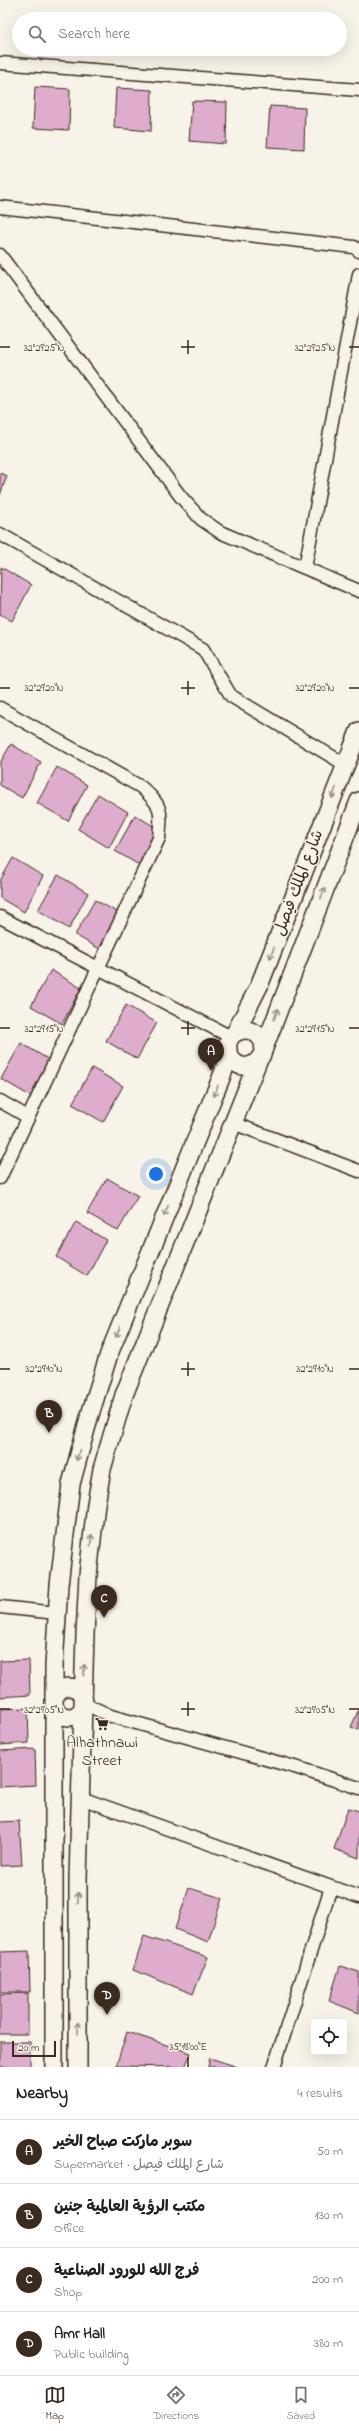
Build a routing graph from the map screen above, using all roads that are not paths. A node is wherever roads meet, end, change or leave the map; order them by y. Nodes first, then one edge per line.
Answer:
1 (0, 63) edge
2 (359, 90) edge
3 (0, 207) edge
4 (359, 251) edge
5 (0, 255) edge
6 (359, 274) edge
7 (0, 534) edge
8 (305, 568) junction
9 (359, 592) edge
10 (0, 708) edge
11 (359, 731) edge
12 (346, 764) junction
13 (359, 801) edge
14 (0, 917) edge
15 (98, 969) junction
16 (233, 1035) junction
17 (228, 1054) junction
18 (261, 1056) junction
19 (0, 1102) edge
20 (28, 1117) junction
21 (233, 1123) junction
22 (359, 1171) edge
23 (0, 1178) edge
24 (0, 1607) edge
25 (57, 1613) junction
26 (54, 1700) junction
27 (83, 1703) junction
28 (359, 1788) edge
29 (81, 1798) junction
30 (331, 1887) junction
31 (359, 1897) edge
32 (54, 2067) edge
33 (78, 2067) edge
34 (274, 2067) edge

1 - 2 street
3 - 4 street
5 - 8 street
6 - 8 street
7 - 12 street
8 - 9 street
10 - 15 street
11 - 12 main road, شارع الملك فيصل
12 -> 16 main road, شارع الملك فيصل
18 -> 13 main road, شارع الملك فيصل
14 - 15 street
15 - 16 street
15 - 20 street
16 - 17 main road
16 - 18 main road
17 - 18 main road
17 -> 25 main road
18 - 21 main road, شارع الملك فيصل
19 - 20 street
20 - 23 street
21 - 22 street
27 -> 21 main road, شارع الملك فيصل
24 - 25 street
25 - 26 main road
26 - 27 main road
26 - 32 main road
27 - 28 street
27 - 29 main road, شارع الملك فيصل
29 - 30 street
33 -> 29 main road, شارع الملك فيصل
30 - 31 street
30 - 34 street

